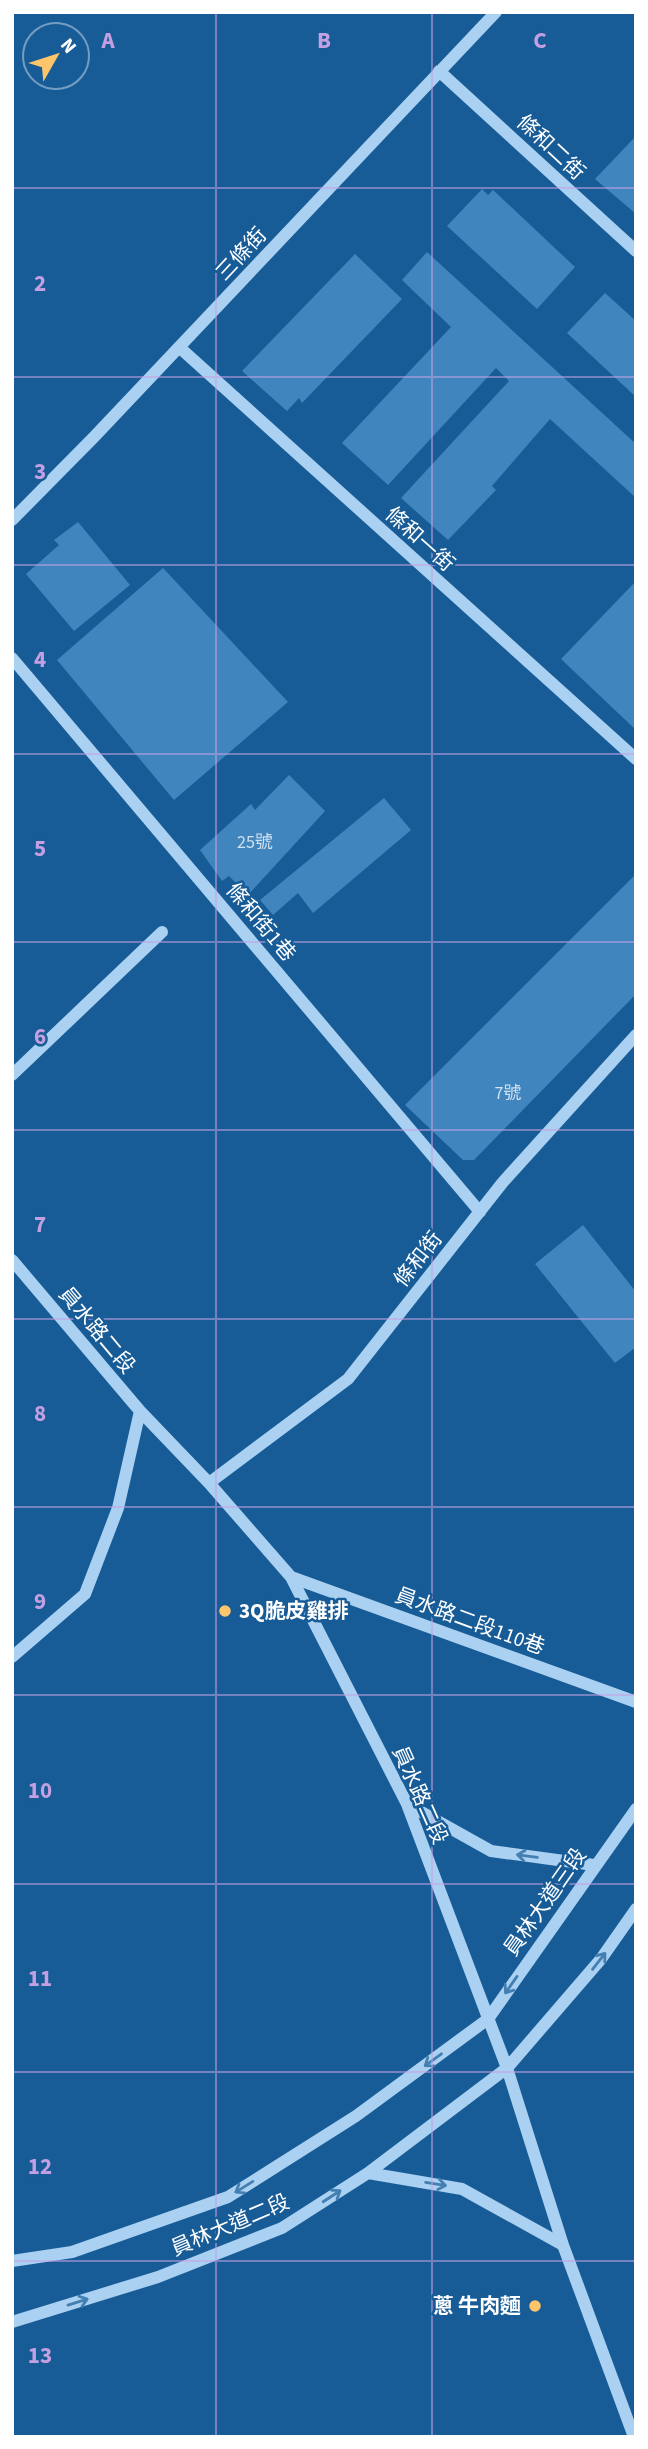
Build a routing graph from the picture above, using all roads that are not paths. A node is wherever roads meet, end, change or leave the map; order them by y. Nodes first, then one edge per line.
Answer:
1 (496, 12) edge
2 (439, 71) junction
3 (636, 251) edge
4 (179, 347) junction
5 (12, 520) edge
6 (12, 657) edge
7 (636, 759) edge
8 (162, 932) dead end
9 (636, 1035) edge
10 (12, 1075) edge
11 (480, 1212) junction
12 (12, 1260) edge
13 (140, 1411) junction
14 (209, 1483) junction
15 (291, 1577) junction
16 (12, 1657) edge
17 (636, 1702) edge
18 (407, 1804) junction
19 (636, 1809) edge
20 (594, 1865) junction
21 (636, 1909) edge
22 (488, 2019) junction
23 (507, 2068) junction
24 (368, 2173) junction
25 (564, 2245) junction
26 (12, 2261) edge
27 (12, 2322) edge
28 (634, 2437) edge

1 - 2 street, 三條街
2 - 3 street, 條和二街
2 - 4 street, 三條街
4 - 5 street, 三條街
4 - 7 street, 條和一街
6 - 11 street, 條和街1巷
8 - 10 street
9 - 11 street, 條和街
11 - 14 street, 條和街
12 - 13 street, 員水路二段
13 - 14 street, 員水路二段
13 - 16 street
14 - 15 street, 員水路二段
15 - 17 street, 員水路二段110巷
15 - 18 street, 員水路二段
20 -> 18 street
18 - 22 street, 員水路二段
19 - 20 street, 員林大道三段
20 -> 22 street, 員林大道三段
23 -> 21 street
22 - 23 street, 員水路二段
22 -> 26 street, 員林大道二段
23 - 24 street, 員林大道二段
23 - 25 street, 員水路二段
24 -> 25 street
27 -> 24 street, 員林大道二段
25 - 28 street, 員水路二段

